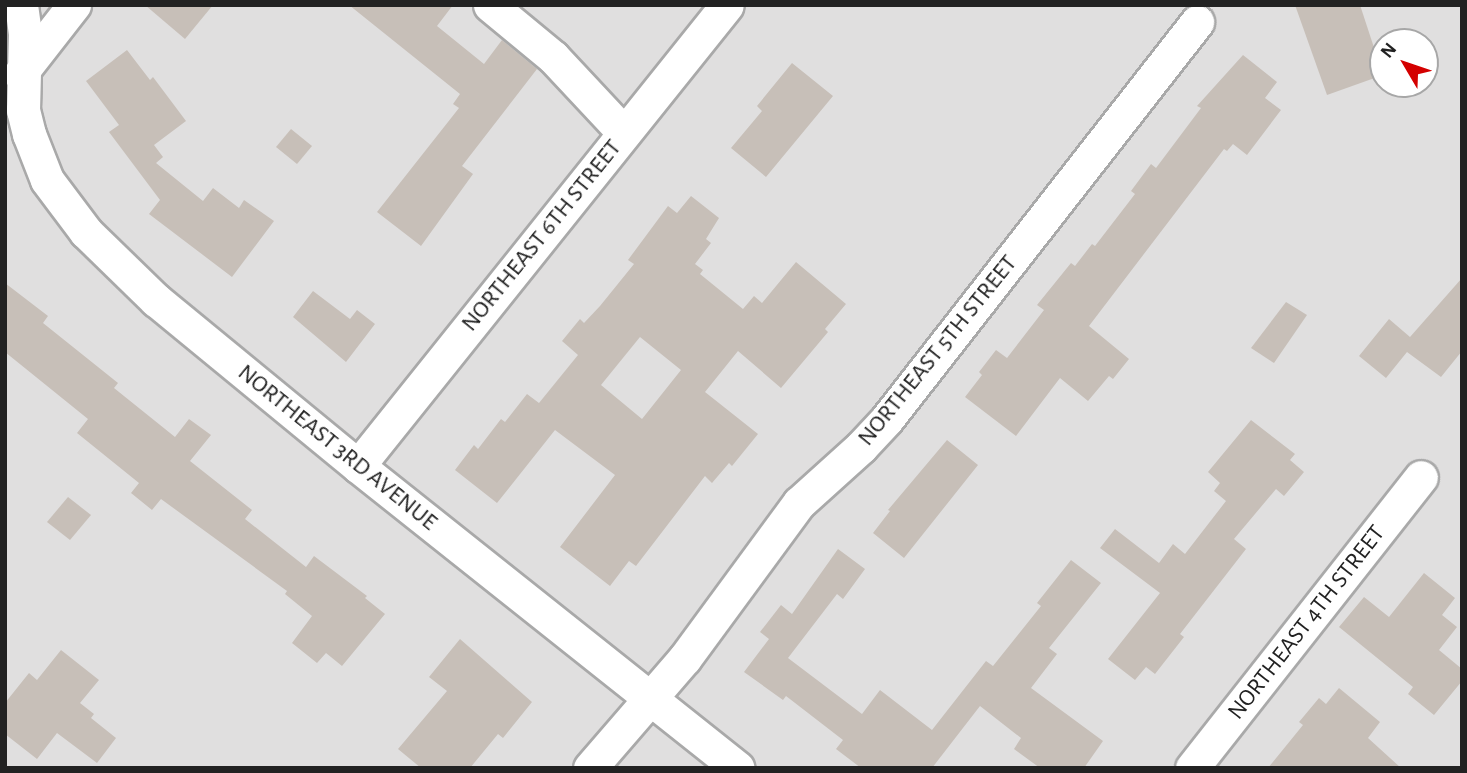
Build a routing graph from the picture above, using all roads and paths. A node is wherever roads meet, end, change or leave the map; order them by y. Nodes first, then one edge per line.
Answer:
1 (21, 5) edge
2 (74, 5) edge
3 (490, 5) edge
4 (727, 5) edge
5 (1197, 22) dead end
6 (15, 80) edge
7 (624, 133) junction
8 (358, 466) junction
9 (1421, 477) dead end
10 (649, 699) junction
11 (590, 768) edge
12 (737, 768) edge
13 (1192, 768) edge

1 - 6 street, NORTHEAST 3RD AVENUE
2 - 6 street
3 - 7 street
4 - 7 street, NORTHEAST 6TH STREET
5 - 10 street, NORTHEAST 5TH STREET
6 - 8 street, NORTHEAST 3RD AVENUE
7 - 8 street, NORTHEAST 6TH STREET
8 - 10 street, NORTHEAST 3RD AVENUE
9 - 13 street, NORTHEAST 4TH STREET
10 - 11 street, NORTHEAST 5TH STREET
10 - 12 street, NORTHEAST 3RD AVENUE

